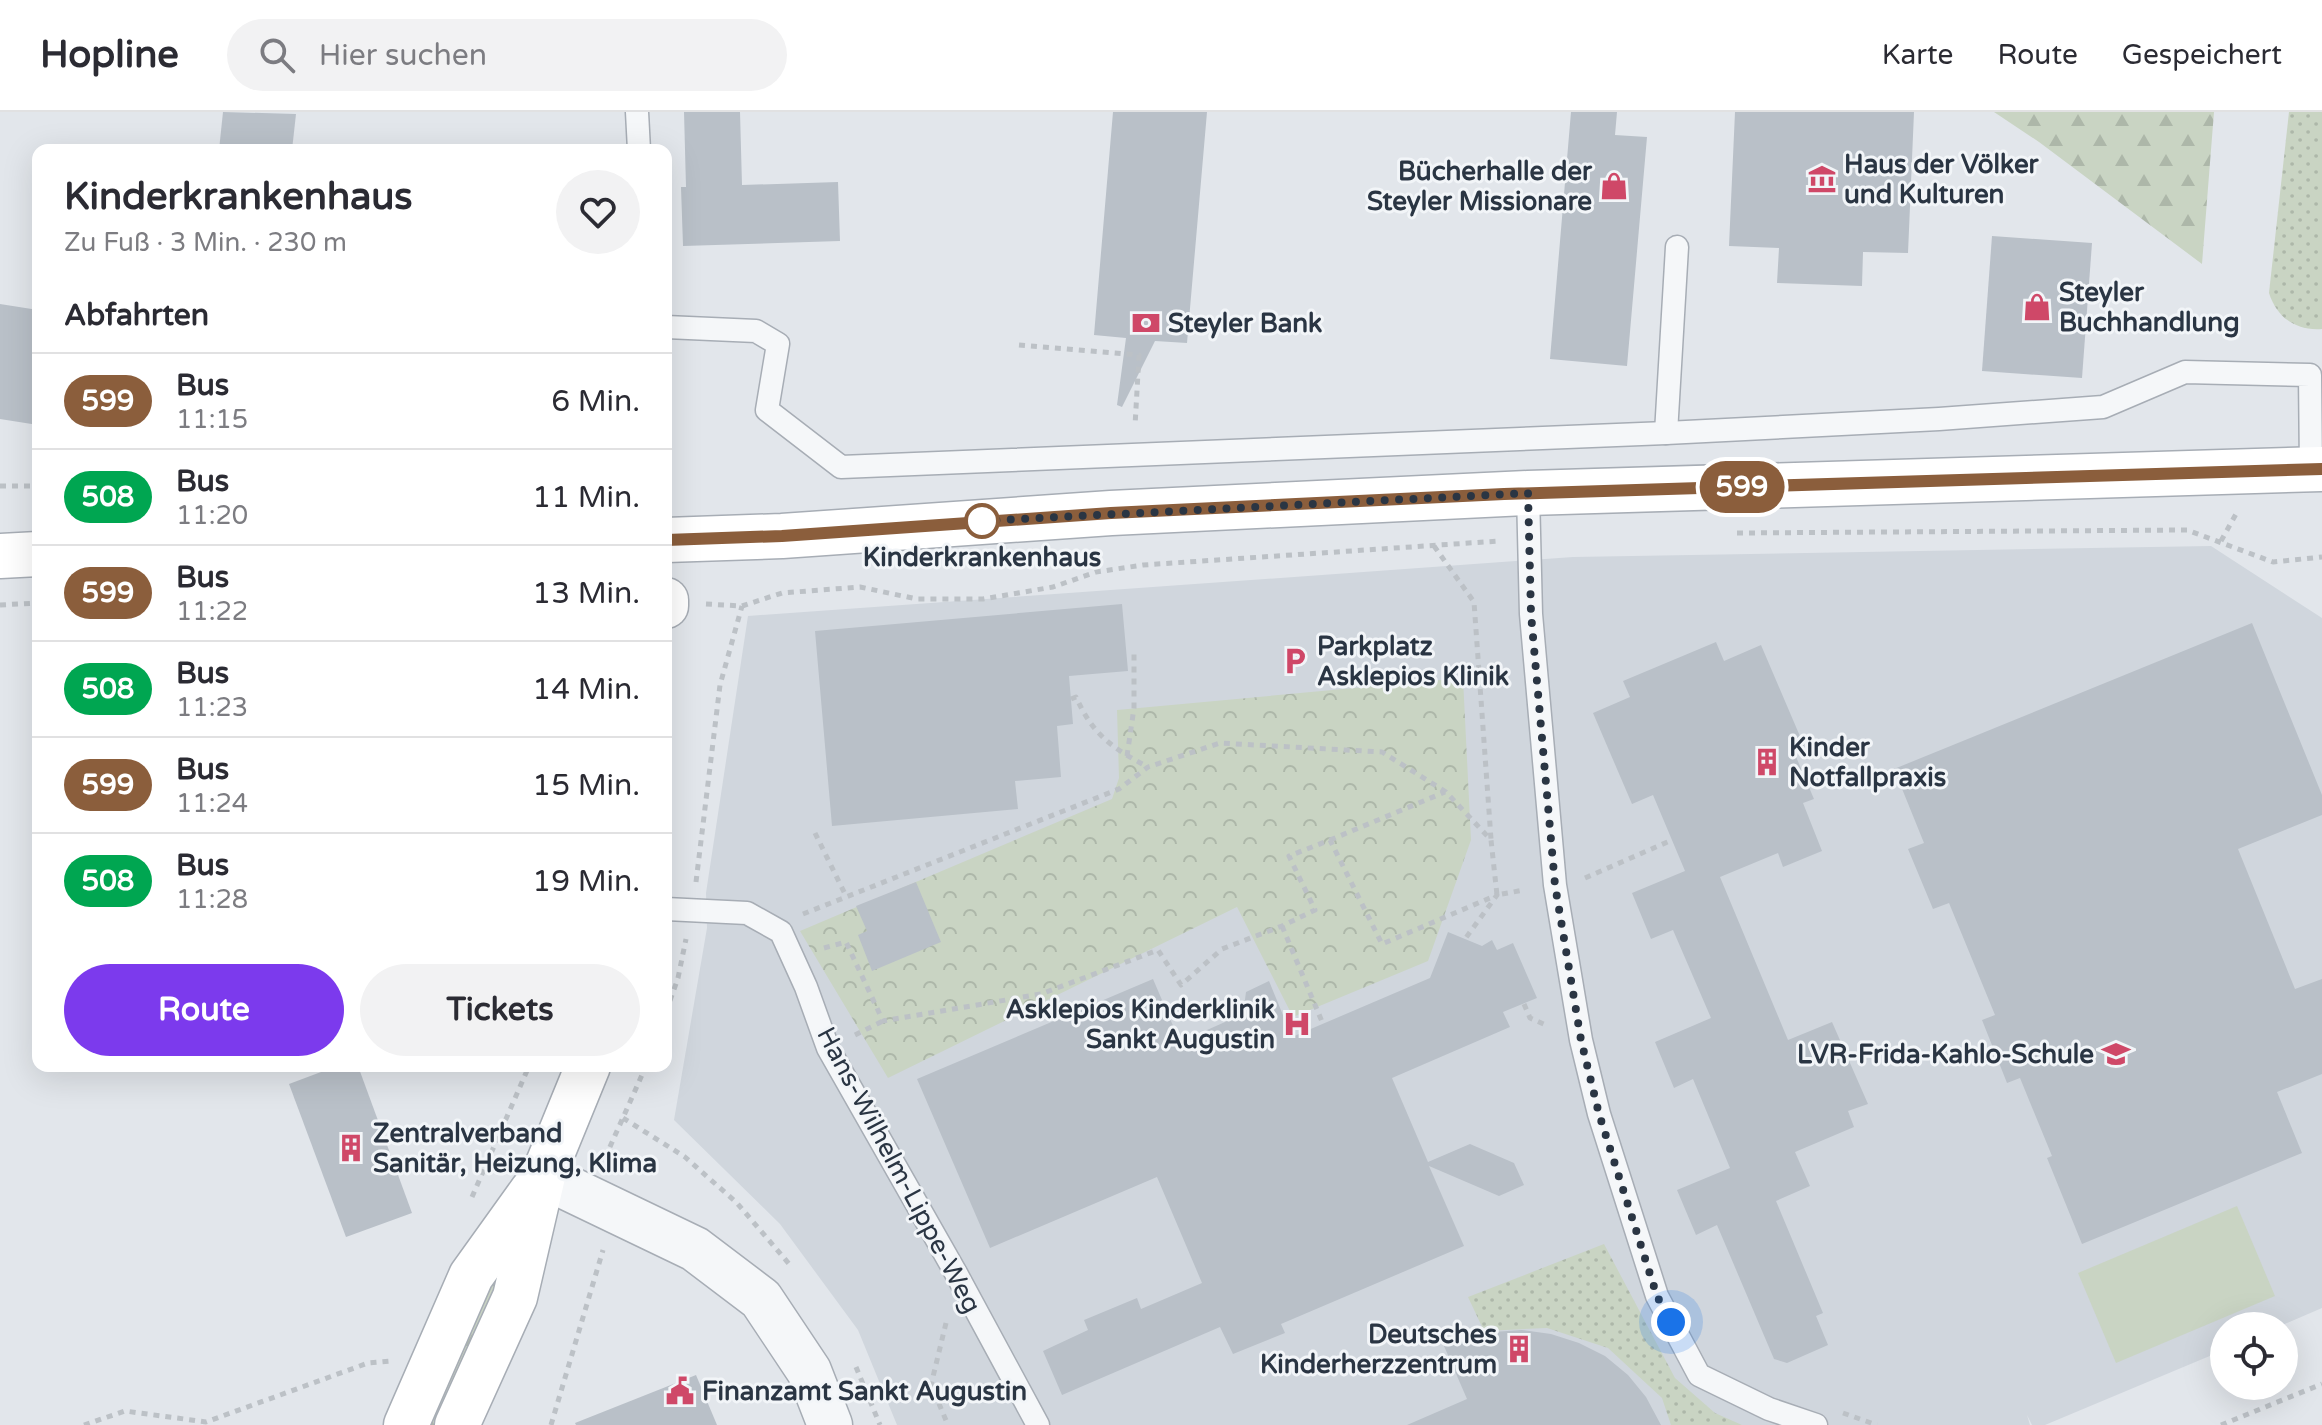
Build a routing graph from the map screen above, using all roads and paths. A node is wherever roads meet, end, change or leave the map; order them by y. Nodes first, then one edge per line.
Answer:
1 (637, 112) edge
2 (639, 144) edge
3 (1677, 247) dead end
4 (672, 327) edge
5 (1019, 345) dead end
6 (1666, 433) junction
7 (1134, 455) junction
8 (2316, 469) edge
9 (0, 486) edge
10 (32, 486) edge
11 (1528, 493) junction
12 (672, 540) edge
13 (2221, 541) dead end
14 (1434, 545) dead end
15 (32, 554) edge
16 (0, 556) edge
17 (2322, 557) edge
18 (782, 593) dead end
19 (32, 603) edge
20 (0, 605) edge
21 (1134, 650) dead end
22 (1071, 699) dead end
23 (1127, 756) junction
24 (1148, 767) junction
25 (1446, 792) junction
26 (815, 833) dead end
27 (1330, 840) junction
28 (1491, 840) junction
29 (1672, 840) dead end
30 (1581, 863) dead end
31 (1555, 885) junction
32 (1497, 895) junction
33 (846, 896) junction
34 (672, 909) edge
35 (692, 909) junction
36 (809, 926) dead end
37 (1282, 926) junction
38 (817, 938) dead end
39 (1465, 939) dead end
40 (672, 995) edge
41 (1323, 1024) dead end
42 (586, 1072) edge
43 (644, 1072) edge
44 (543, 1176) junction
45 (601, 1204) junction
46 (957, 1275) junction
47 (399, 1360) dead end
48 (2322, 1384) edge
49 (1842, 1413) dead end
50 (1770, 1417) edge
51 (84, 1425) edge
52 (406, 1425) edge
53 (457, 1425) edge
54 (551, 1425) edge
55 (830, 1425) edge
56 (948, 1425) edge
57 (1038, 1425) edge
58 (1816, 1425) edge
59 (1877, 1425) edge
60 (2221, 1425) edge

1 - 2 lane
3 - 6 lane
4 - 7 lane
5 - 7 path
6 - 7 lane
6 - 8 lane
8 - 11 main road
9 - 10 path
11 - 12 main road
11 - 31 lane
13 - 17 path
14 - 28 path
15 - 16 main road
18 - 35 path
19 - 20 path
21 - 23 path
22 - 23 path
23 - 24 path
24 - 25 path
24 - 33 path
25 - 27 path
25 - 28 path
26 - 33 path
27 - 32 path
27 - 37 path
28 - 32 path
29 - 30 path
31 - 32 path
31 - 50 lane
32 - 39 path
33 - 36 path
34 - 35 lane, Hans-Wilhelm-Lippe-Weg
35 - 40 path
35 - 46 lane, Hans-Wilhelm-Lippe-Weg
37 - 38 path
37 - 41 path
42 - 44 main road
43 - 45 path
44 - 45 street
44 - 52 main road
44 - 53 main road
45 - 54 path
45 - 55 street
46 - 56 path
46 - 57 lane, Hans-Wilhelm-Lippe-Weg
47 - 51 path
48 - 60 path
49 - 59 path
50 - 58 lane

